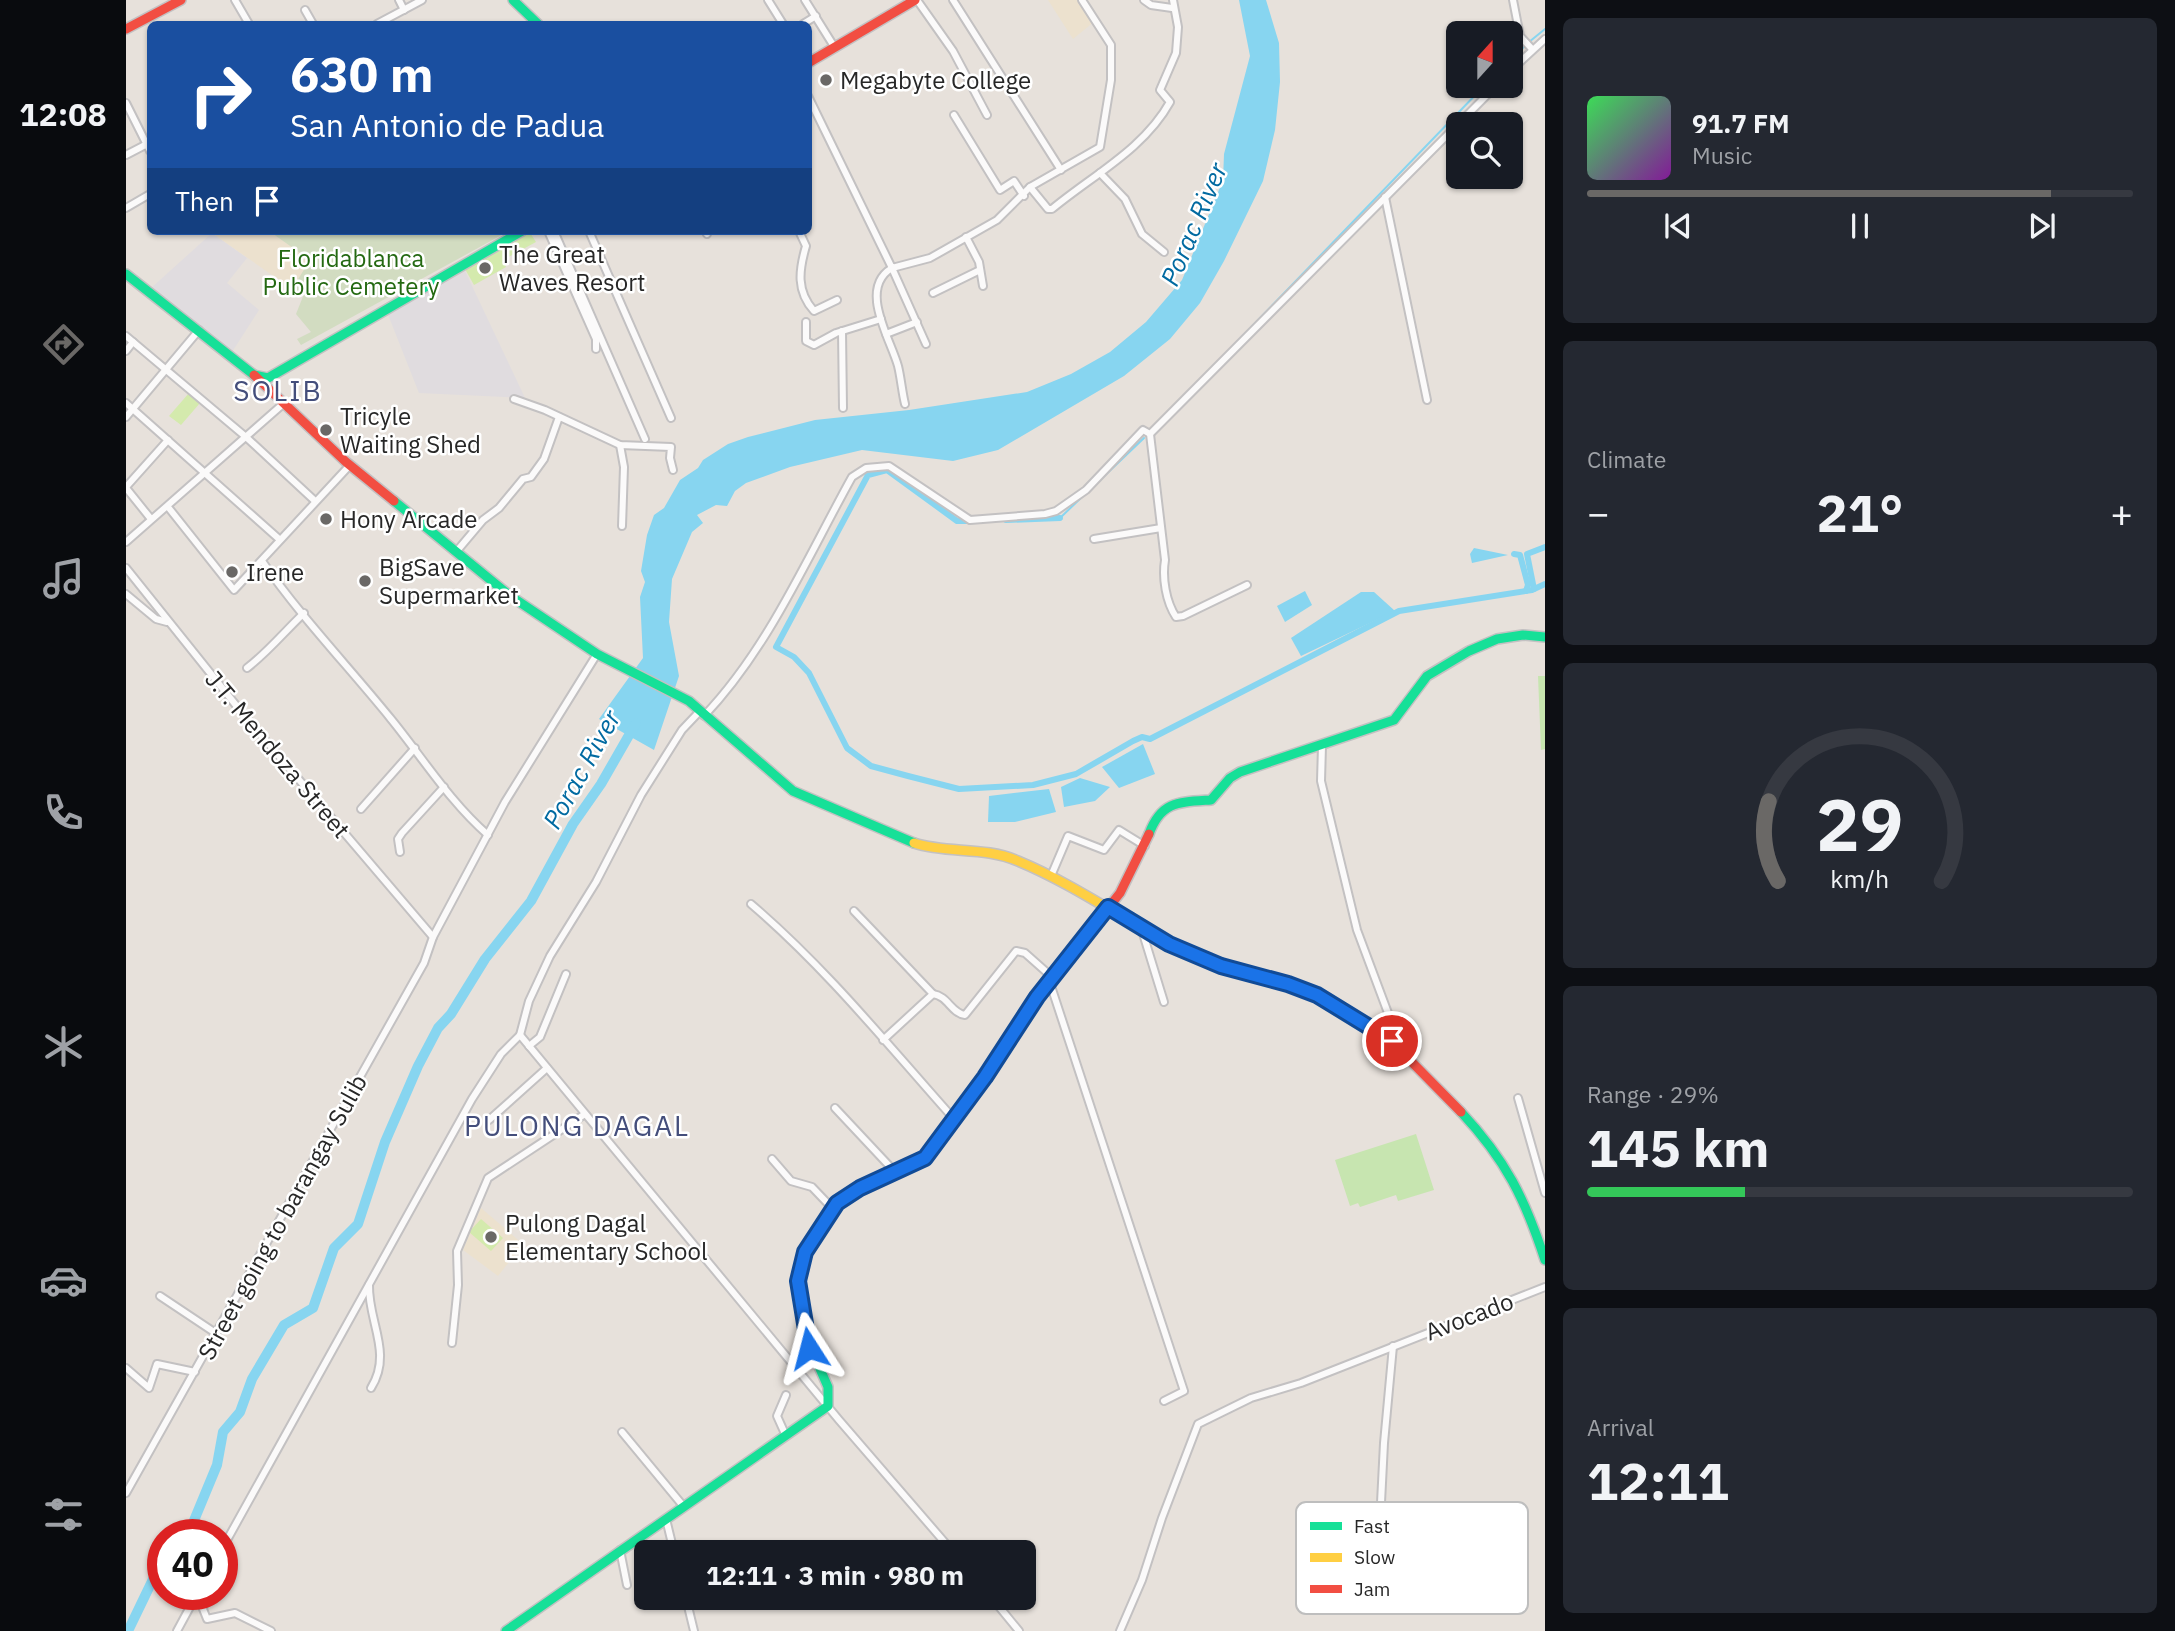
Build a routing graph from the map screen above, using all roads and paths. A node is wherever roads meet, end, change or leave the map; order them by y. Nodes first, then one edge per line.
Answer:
1 (181, 0) edge
2 (235, 0) edge
3 (399, 0) edge
4 (422, 0) edge
5 (513, 0) edge
6 (768, 0) edge
7 (805, 0) edge
8 (916, 0) edge
9 (953, 0) edge
10 (1082, 0) edge
11 (1144, 0) edge
12 (1513, 0) edge
13 (1172, 4) edge
14 (305, 10) dead end
15 (404, 10) junction
16 (816, 16) junction
17 (247, 21) edge
18 (311, 21) edge
19 (383, 21) edge
20 (535, 21) edge
21 (781, 21) edge
22 (808, 21) edge
23 (126, 29) edge
24 (1545, 39) edge
25 (835, 48) junction
26 (1532, 49) junction
27 (1523, 58) edge
28 (812, 62) edge
29 (1484, 98) edge
30 (126, 103) edge
31 (812, 104) edge
32 (954, 115) dead end
33 (987, 115) dead end
34 (147, 142) edge
35 (147, 147) edge
36 (126, 155) edge
37 (1061, 170) junction
38 (1100, 173) junction
39 (1030, 187) junction
40 (147, 196) edge
41 (1024, 196) junction
42 (1385, 197) junction
43 (126, 208) edge
44 (515, 235) edge
45 (550, 235) edge
46 (556, 235) edge
47 (591, 235) edge
48 (801, 235) edge
49 (966, 237) junction
50 (1164, 253) dead end
51 (892, 268) junction
52 (980, 270) junction
53 (126, 274) edge
54 (983, 286) dead end
55 (933, 293) dead end
56 (836, 300) dead end
57 (881, 319) junction
58 (806, 322) dead end
59 (917, 322) junction
60 (198, 330) junction
61 (842, 331) junction
62 (886, 334) junction
63 (126, 336) edge
64 (134, 342) junction
65 (926, 344) dead end
66 (596, 349) dead end
67 (126, 351) edge
68 (168, 369) junction
69 (254, 375) junction
70 (514, 399) dead end
71 (1427, 400) dead end
72 (126, 403) edge
73 (283, 404) junction
74 (905, 404) dead end
75 (843, 408) dead end
76 (133, 409) junction
77 (126, 417) edge
78 (559, 417) junction
79 (671, 418) dead end
80 (1150, 433) junction
81 (246, 437) junction
82 (645, 439) dead end
83 (168, 440) junction
84 (620, 445) junction
85 (349, 465) junction
86 (673, 471) dead end
87 (205, 473) junction
88 (126, 488) edge
89 (314, 500) junction
90 (168, 507) junction
91 (151, 519) junction
92 (622, 526) dead end
93 (1161, 528) junction
94 (279, 539) junction
95 (1094, 539) dead end
96 (126, 542) edge
97 (456, 552) junction
98 (262, 561) junction
99 (126, 568) edge
100 (1247, 585) dead end
101 (126, 594) edge
102 (304, 613) junction
103 (169, 622) junction
104 (1545, 637) edge
105 (597, 654) junction
106 (247, 668) dead end
107 (702, 714) junction
108 (1322, 746) junction
109 (415, 748) junction
110 (444, 787) junction
111 (361, 809) dead end
112 (488, 835) junction
113 (1145, 846) junction
114 (400, 852) dead end
115 (1051, 876) junction
116 (751, 904) dead end
117 (1108, 907) junction
118 (854, 911) dead end
119 (1141, 927) junction
120 (433, 937) junction
121 (566, 974) dead end
122 (1051, 978) junction
123 (933, 994) junction
124 (1164, 1002) dead end
125 (520, 1035) junction
126 (883, 1040) junction
127 (1392, 1041) junction
128 (529, 1046) junction
129 (547, 1068) junction
130 (1518, 1098) dead end
131 (835, 1108) dead end
132 (585, 1114) junction
133 (954, 1119) junction
134 (489, 1120) dead end
135 (772, 1159) dead end
136 (895, 1172) junction
137 (1545, 1193) edge
138 (833, 1209) junction
139 (1541, 1234) edge
140 (1545, 1260) edge
141 (370, 1283) junction
142 (1545, 1287) edge
143 (160, 1296) dead end
144 (217, 1334) junction
145 (452, 1343) dead end
146 (1393, 1346) junction
147 (126, 1368) edge
148 (195, 1372) junction
149 (371, 1388) dead end
150 (786, 1395) dead end
151 (1164, 1401) dead end
152 (828, 1406) junction
153 (622, 1432) dead end
154 (786, 1436) junction
155 (126, 1493) edge
156 (1381, 1502) edge
157 (684, 1507) junction
158 (666, 1519) junction
159 (238, 1520) edge
160 (671, 1540) edge
161 (943, 1540) edge
162 (621, 1550) junction
163 (628, 1585) dead end
164 (188, 1610) edge
165 (203, 1610) edge
166 (688, 1610) edge
167 (1002, 1610) edge
168 (177, 1631) edge
169 (271, 1631) edge
170 (506, 1631) edge
171 (694, 1631) edge
172 (1019, 1631) edge
173 (1120, 1631) edge

1 - 23 street
2 - 17 street
3 - 15 street
4 - 15 street
5 - 20 street
6 - 21 street
7 - 16 street
8 - 25 street
8 - 33 street
9 - 37 street
10 - 37 street
11 - 13 street
12 - 26 street
13 - 38 street
14 - 18 street
15 - 19 street
16 - 22 street
16 - 25 street
24 - 26 street
25 - 28 street
26 - 27 street
29 - 42 street
30 - 34 street
31 - 51 street
32 - 41 street
35 - 36 street
37 - 39 street
38 - 39 street
38 - 50 street
39 - 41 street
40 - 43 street
41 - 49 street
42 - 71 street
42 - 80 street
44 - 69 street
45 - 66 street
46 - 82 street
47 - 79 street
48 - 56 street
49 - 51 street
49 - 52 street
51 - 57 street
51 - 59 street
52 - 54 street
52 - 55 street
53 - 60 street
57 - 61 street
57 - 62 street
58 - 61 street
59 - 62 street
59 - 65 street
60 - 68 street
60 - 69 street
61 - 75 street
62 - 74 street
63 - 64 street
64 - 67 street
64 - 68 street
68 - 76 street
68 - 81 street
69 - 73 street
70 - 78 street
72 - 76 street
73 - 81 street
73 - 85 street
76 - 77 street
76 - 83 street
78 - 84 street
78 - 97 street
80 - 93 street
80 - 107 street
81 - 87 street
81 - 89 street
83 - 87 street
83 - 88 street
84 - 86 street
84 - 92 street
85 - 89 street
85 - 97 street
87 - 90 street
87 - 94 street
88 - 91 street
89 - 94 street
90 - 91 street
90 - 98 street
91 - 96 street
93 - 95 street
93 - 100 street
94 - 98 street
97 - 105 street
98 - 102 street
99 - 103 street, J.T. Mendoza Street
101 - 103 street
102 - 106 street
102 - 109 street
103 - 120 street, J.T. Mendoza Street
104 - 108 street
105 - 107 street
105 - 112 street, Street going to barangay Sulib
107 - 115 street
107 - 125 street
108 - 113 street
108 - 127 street
109 - 110 street
109 - 111 street
110 - 112 street
110 - 114 street
112 - 120 street, Street going to barangay Sulib
113 - 115 street
113 - 117 street
115 - 117 street
116 - 126 street
117 - 119 street
117 - 122 street
118 - 123 street
119 - 124 street
119 - 127 street
120 - 144 street, Street going to barangay Sulib
121 - 128 street
122 - 123 street
122 - 133 street
122 - 151 street
123 - 126 street
125 - 128 street
125 - 141 street
126 - 133 street
127 - 139 street
128 - 129 street
129 - 132 street
129 - 134 street
130 - 137 street
131 - 136 street
132 - 145 street
132 - 152 street
133 - 136 street
135 - 138 street
136 - 138 street
138 - 152 street
139 - 140 street
141 - 149 street
141 - 159 street
142 - 146 street, Avocado
143 - 144 street
144 - 148 street, Street going to barangay Sulib
146 - 156 street
146 - 173 street, Avocado
147 - 148 street
148 - 155 street, Street going to barangay Sulib
150 - 154 street
152 - 154 street
152 - 161 street
153 - 157 street
154 - 157 street
157 - 158 street
158 - 160 street
158 - 162 street
162 - 163 street
162 - 170 street
164 - 168 street
165 - 169 street
166 - 171 street
167 - 172 street

